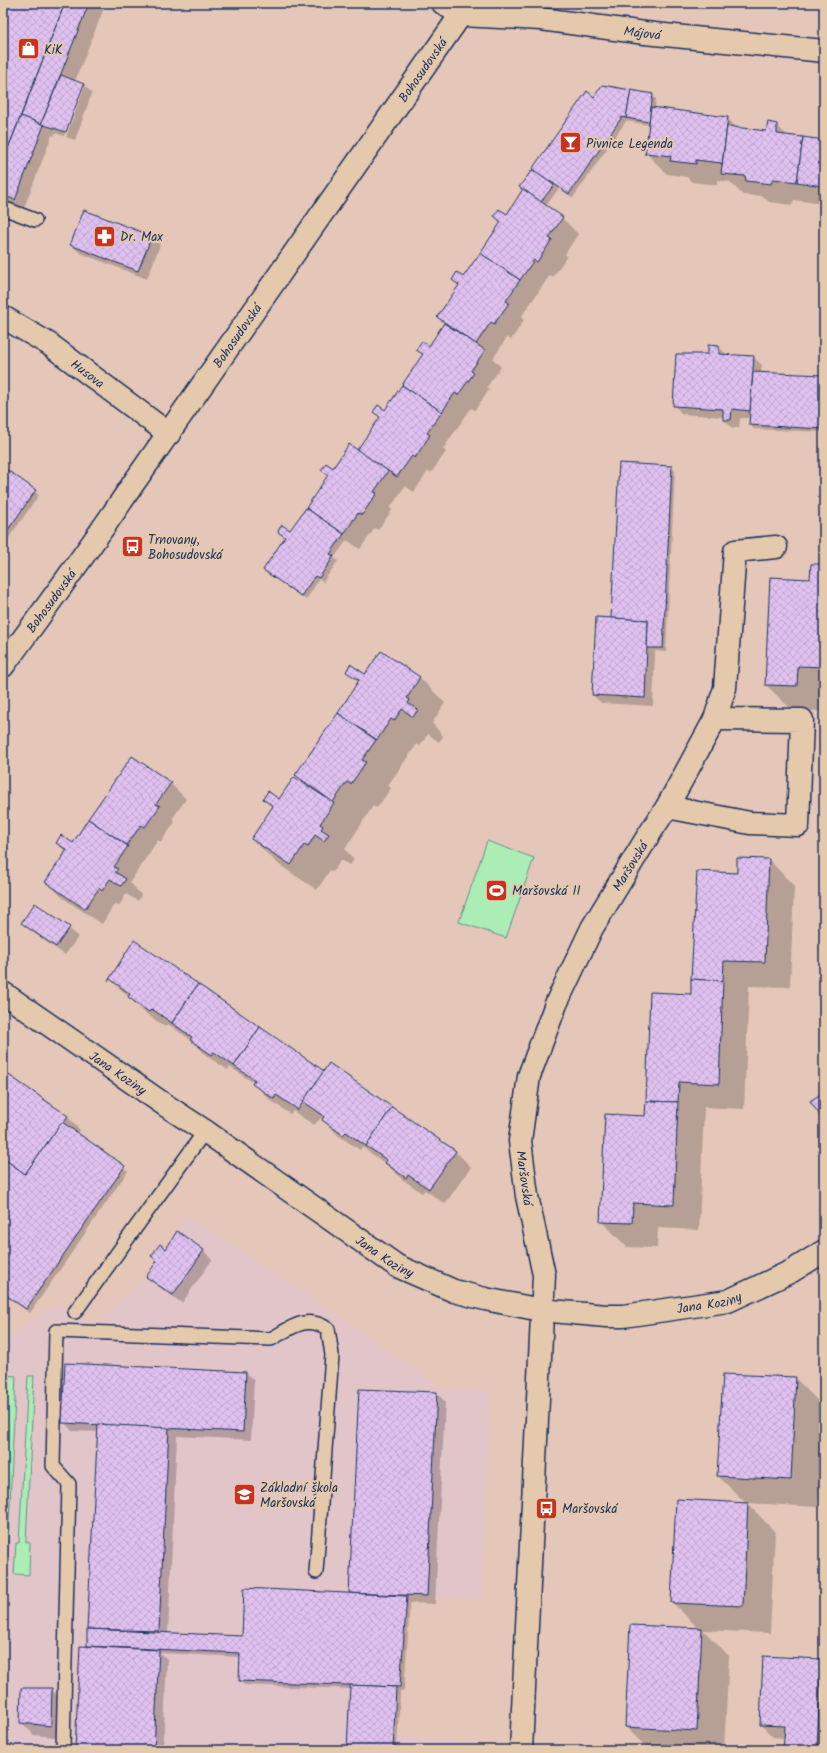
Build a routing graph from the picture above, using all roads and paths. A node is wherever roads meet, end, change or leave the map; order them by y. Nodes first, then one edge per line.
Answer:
1 (443, 3) edge
2 (465, 9) edge
3 (824, 51) edge
4 (3, 208) edge
5 (35, 220) dead end
6 (3, 317) edge
7 (169, 434) junction
8 (776, 547) dead end
9 (3, 666) edge
10 (715, 719) junction
11 (667, 807) junction
12 (3, 993) edge
13 (205, 1131) junction
14 (824, 1251) edge
15 (541, 1310) junction
16 (76, 1312) dead end
17 (316, 1572) dead end
18 (63, 1750) edge
19 (521, 1750) edge

1 - 2 street
2 - 3 street, Májová
2 - 7 street, Bohosudovská
4 - 5 lane
6 - 7 street, Husova
7 - 9 street, Bohosudovská
8 - 10 street, Maršovská
10 - 11 street, Maršovská
10 - 11 street
11 - 15 street, Maršovská
12 - 13 street, Jana Koziny
13 - 15 street, Jana Koziny
13 - 16 lane
14 - 15 street, Jana Koziny
15 - 19 street, Maršovská
17 - 18 lane

